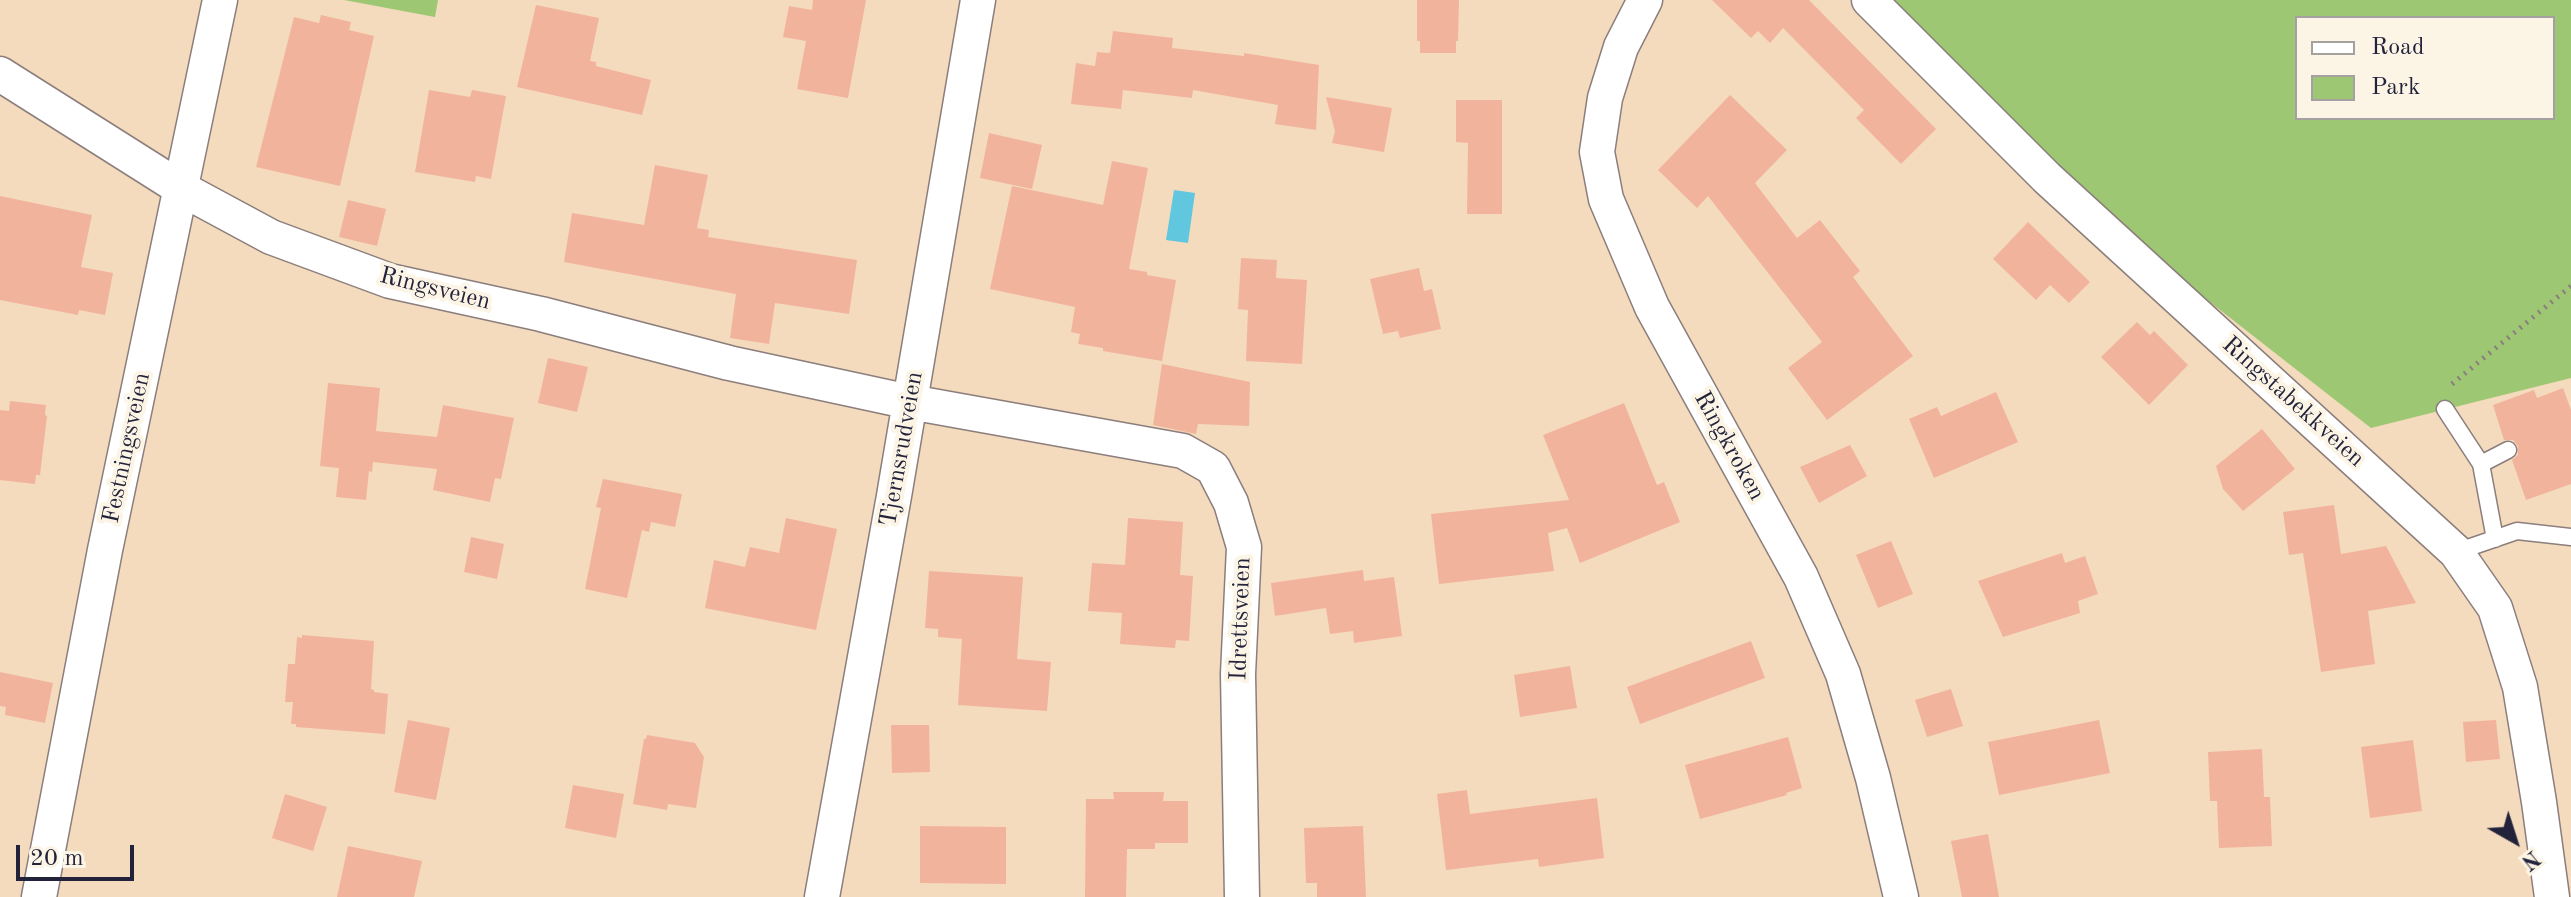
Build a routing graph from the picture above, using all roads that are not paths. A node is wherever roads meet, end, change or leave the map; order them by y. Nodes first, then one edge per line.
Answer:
1 (220, 0) edge
2 (978, 0) edge
3 (1645, 0) edge
4 (1869, 0) edge
5 (0, 74) edge
6 (182, 189) junction
7 (910, 402) junction
8 (2445, 409) road end
9 (2508, 450) dead end
10 (2481, 464) junction
11 (2571, 537) edge
12 (2495, 539) junction
13 (2456, 552) junction
14 (39, 897) edge
15 (822, 897) edge
16 (1242, 897) edge
17 (1901, 897) edge
18 (2552, 897) edge

1 - 6 street, Festningsveien
2 - 7 street, Tjernsrudveien
3 - 17 street, Ringkroken
4 - 13 street, Ringstabekkveien
5 - 6 street, Ringsveien
6 - 7 street, Ringsveien
6 - 14 street, Festningsveien
7 - 15 street, Tjernsrudveien
7 - 16 street, Idrettsveien
8 - 10 lane
9 - 10 lane
10 - 12 lane
11 - 12 lane
12 - 13 lane
13 - 18 street, Ringstabekkveien

